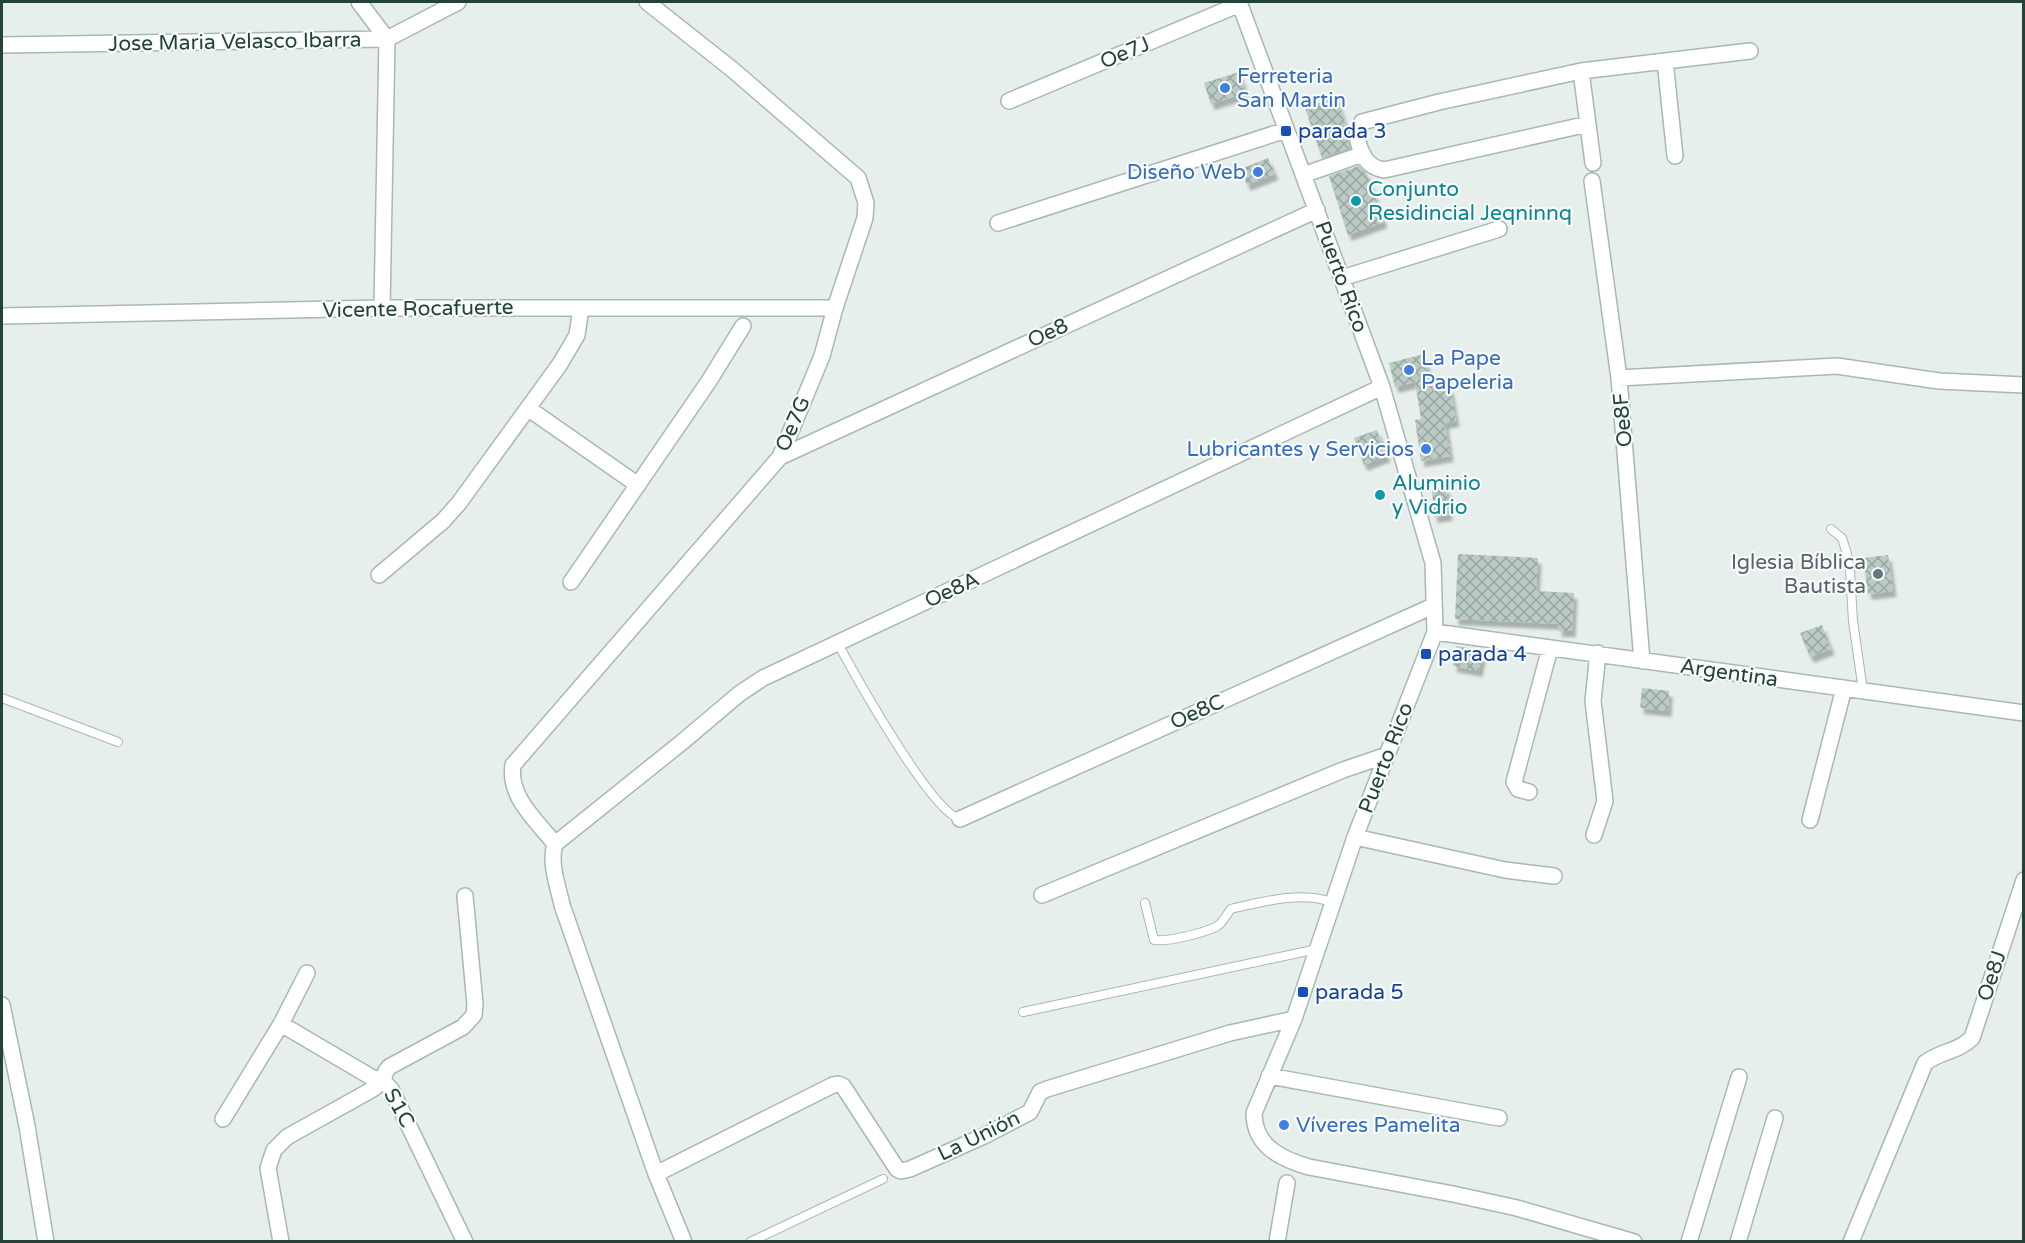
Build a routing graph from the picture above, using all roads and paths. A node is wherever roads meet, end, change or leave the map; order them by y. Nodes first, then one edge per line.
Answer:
1 (358, 2) edge
2 (458, 2) edge
3 (647, 2) edge
4 (1240, 3) edge
5 (387, 39) junction
6 (2, 45) edge
7 (1750, 51) dead end
8 (1665, 61) junction
9 (1581, 71) junction
10 (1009, 102) dead end
11 (1588, 124) junction
12 (1286, 130) junction
13 (1363, 154) junction
14 (1676, 156) dead end
15 (1593, 163) dead end
16 (1303, 175) junction
17 (1592, 181) dead end
18 (1317, 210) junction
19 (998, 223) dead end
20 (1500, 229) dead end
21 (1342, 278) junction
22 (382, 308) junction
23 (581, 308) junction
24 (836, 308) junction
25 (2, 316) edge
26 (743, 326) dead end
27 (1619, 378) junction
28 (2024, 385) edge
29 (1382, 387) junction
30 (529, 409) junction
31 (780, 457) junction
32 (638, 485) junction
33 (1831, 529) dead end
34 (379, 575) dead end
35 (571, 582) dead end
36 (1433, 606) junction
37 (1435, 632) junction
38 (838, 644) junction
39 (1550, 648) junction
40 (1598, 653) junction
41 (1642, 661) junction
42 (1844, 688) junction
43 (1863, 691) junction
44 (2, 698) edge
45 (2022, 716) edge
46 (118, 742) dead end
47 (1387, 755) junction
48 (1529, 792) dead end
49 (960, 819) joint
50 (1809, 820) dead end
51 (1594, 835) dead end
52 (1355, 837) junction
53 (555, 844) junction
54 (1554, 876) dead end
55 (2024, 880) edge
56 (1042, 895) dead end
57 (465, 896) dead end
58 (1145, 903) dead end
59 (1333, 903) junction
60 (1317, 949) junction
61 (307, 973) dead end
62 (2, 1005) edge
63 (1023, 1012) dead end
64 (1294, 1019) junction
65 (281, 1024) junction
66 (1269, 1076) junction
67 (1740, 1077) dead end
68 (383, 1081) junction
69 (1499, 1118) dead end
70 (1775, 1118) dead end
71 (223, 1119) dead end
72 (656, 1174) junction
73 (883, 1179) dead end
74 (1287, 1183) dead end
75 (46, 1242) edge
76 (280, 1242) edge
77 (465, 1242) edge
78 (684, 1242) edge
79 (750, 1242) edge
80 (1277, 1242) edge
81 (1634, 1242) edge
82 (1689, 1242) edge
83 (1738, 1242) edge
84 (1851, 1242) edge

1 - 5 street
2 - 5 street, Jose Maria Velasco Ibarra
3 - 24 street, Oe7G
4 - 10 street, Oe7J
4 - 12 street, Puerto Rico
5 - 6 street, Jose Maria Velasco Ibarra
5 - 22 street
7 - 8 street
8 - 9 street
8 - 14 street
9 - 11 street
9 - 13 street
11 - 13 street
11 - 15 street
12 - 16 street, Puerto Rico
12 - 19 street
13 - 16 street
16 - 18 street, Puerto Rico
17 - 27 street, Oe8F
18 - 21 street, Puerto Rico
18 - 31 street, Oe8
20 - 21 street
21 - 29 street, Puerto Rico
22 - 23 street, Vicente Rocafuerte
22 - 25 street, Vicente Rocafuerte
23 - 24 street, Vicente Rocafuerte
23 - 30 street
24 - 31 street, Oe7G
26 - 32 street
27 - 28 street
27 - 41 street, Oe8F
29 - 36 street, Puerto Rico
29 - 38 street, Oe8A
30 - 32 street
30 - 34 street
31 - 53 street, Oe7G
32 - 35 street
33 - 43 lane
36 - 37 street, Puerto Rico
36 - 49 street, Oe8C
37 - 39 street, Argentina
37 - 47 street, Puerto Rico
38 - 49 lane
38 - 53 street, Oe8A
39 - 40 street, Argentina
39 - 48 street
40 - 41 street, Argentina
40 - 51 street
41 - 42 street, Argentina
42 - 43 street, Argentina
42 - 50 street
43 - 45 street, Argentina
44 - 46 lane
47 - 52 street, Puerto Rico
47 - 56 street
52 - 54 street
52 - 59 street, Puerto Rico
53 - 72 street
55 - 84 street, Oe8J
57 - 68 street
58 - 59 lane
59 - 60 street, Puerto Rico
60 - 63 lane
60 - 64 street, Puerto Rico
61 - 65 street
62 - 75 street
64 - 66 street, Puerto Rico
64 - 72 street, La Unión
65 - 68 street, S1C
65 - 71 street
66 - 69 street
66 - 81 street, Puerto Rico
67 - 82 street
68 - 76 street
68 - 77 street, S1C
70 - 83 street
72 - 78 street
73 - 79 lane
74 - 80 street

